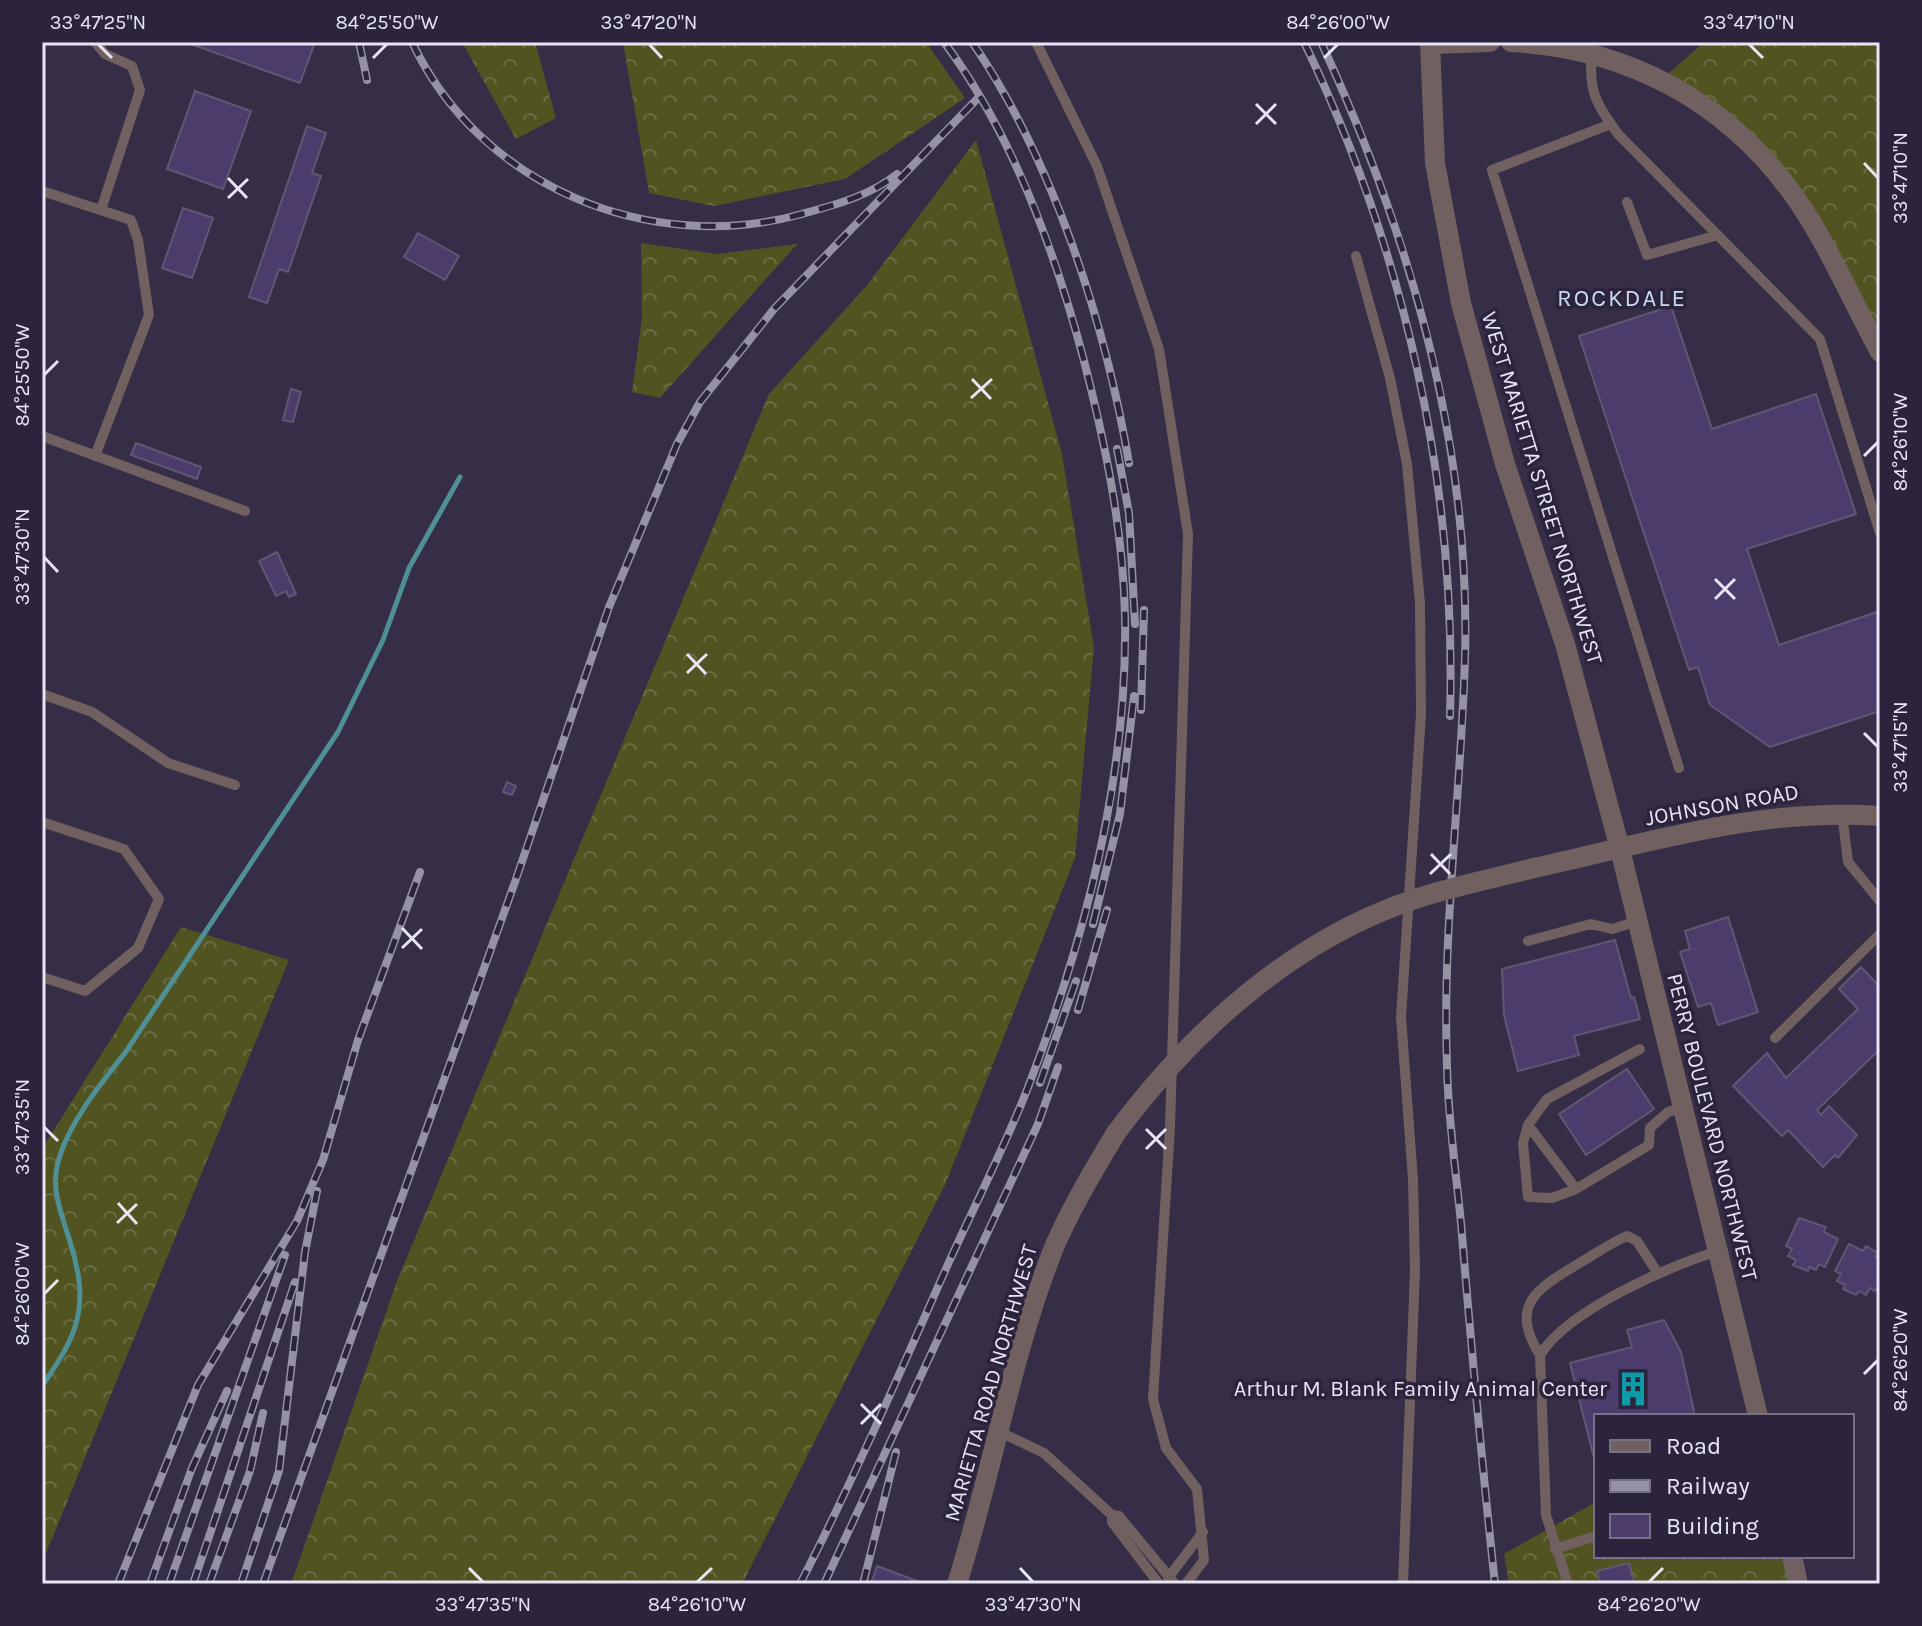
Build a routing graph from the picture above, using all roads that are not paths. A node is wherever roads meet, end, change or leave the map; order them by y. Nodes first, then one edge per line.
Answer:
1 (95, 42) edge
2 (1036, 42) edge
3 (1490, 42) edge
4 (1511, 42) edge
5 (1430, 43) edge
6 (1600, 50) edge
7 (1611, 124) junction
8 (42, 191) edge
9 (1627, 202) dead end
10 (101, 210) junction
11 (1718, 235) junction
12 (1356, 256) dead end
13 (1880, 352) edge
14 (42, 436) edge
15 (95, 456) junction
16 (245, 511) dead end
17 (1880, 533) edge
18 (42, 694) edge
19 (1679, 768) dead end
20 (235, 785) dead end
21 (1842, 813) junction
22 (1880, 816) edge
23 (42, 822) edge
24 (1620, 849) junction
25 (1880, 901) edge
26 (1638, 921) junction
27 (1880, 934) edge
28 (1528, 941) dead end
29 (42, 977) edge
30 (1775, 1038) dead end
31 (1640, 1049) dead end
32 (1683, 1107) junction
33 (1528, 1125) junction
34 (1576, 1189) junction
35 (1718, 1251) junction
36 (1657, 1272) junction
37 (1540, 1355) junction
38 (1758, 1414) edge
39 (1000, 1432) junction
40 (1203, 1532) junction
41 (1594, 1537) edge
42 (1555, 1549) junction
43 (1792, 1558) edge
44 (1166, 1582) edge
45 (957, 1584) edge
46 (1186, 1584) edge
47 (1403, 1584) edge
48 (1568, 1584) edge
49 (1798, 1584) edge

1 - 10 lane
2 - 40 lane
3 - 5 street
4 - 6 street
5 - 24 street, WEST MARIETTA STREET NORTHWEST
6 - 7 lane
6 - 13 street
7 - 11 lane
7 - 19 lane
8 - 10 lane
9 - 11 lane
10 - 15 lane
11 - 17 lane
12 - 47 lane
14 - 15 lane
15 - 16 lane
18 - 20 lane
21 - 22 street, JOHNSON ROAD
21 - 24 street, JOHNSON ROAD
21 - 25 lane
23 - 29 lane
24 - 26 street, PERRY BOULEVARD NORTHWEST
24 - 39 street, MARIETTA ROAD NORTHWEST, bridge
26 - 28 lane
26 - 32 street, PERRY BOULEVARD NORTHWEST
27 - 30 lane
31 - 33 lane
32 - 34 lane
32 - 35 street, PERRY BOULEVARD NORTHWEST
33 - 34 lane
33 - 34 lane
35 - 36 lane
35 - 38 street, PERRY BOULEVARD NORTHWEST
36 - 37 lane
36 - 37 lane
37 - 42 lane
39 - 44 lane
39 - 45 street, MARIETTA ROAD NORTHWEST
40 - 44 lane
40 - 46 lane
41 - 42 lane
42 - 48 lane
43 - 49 street

